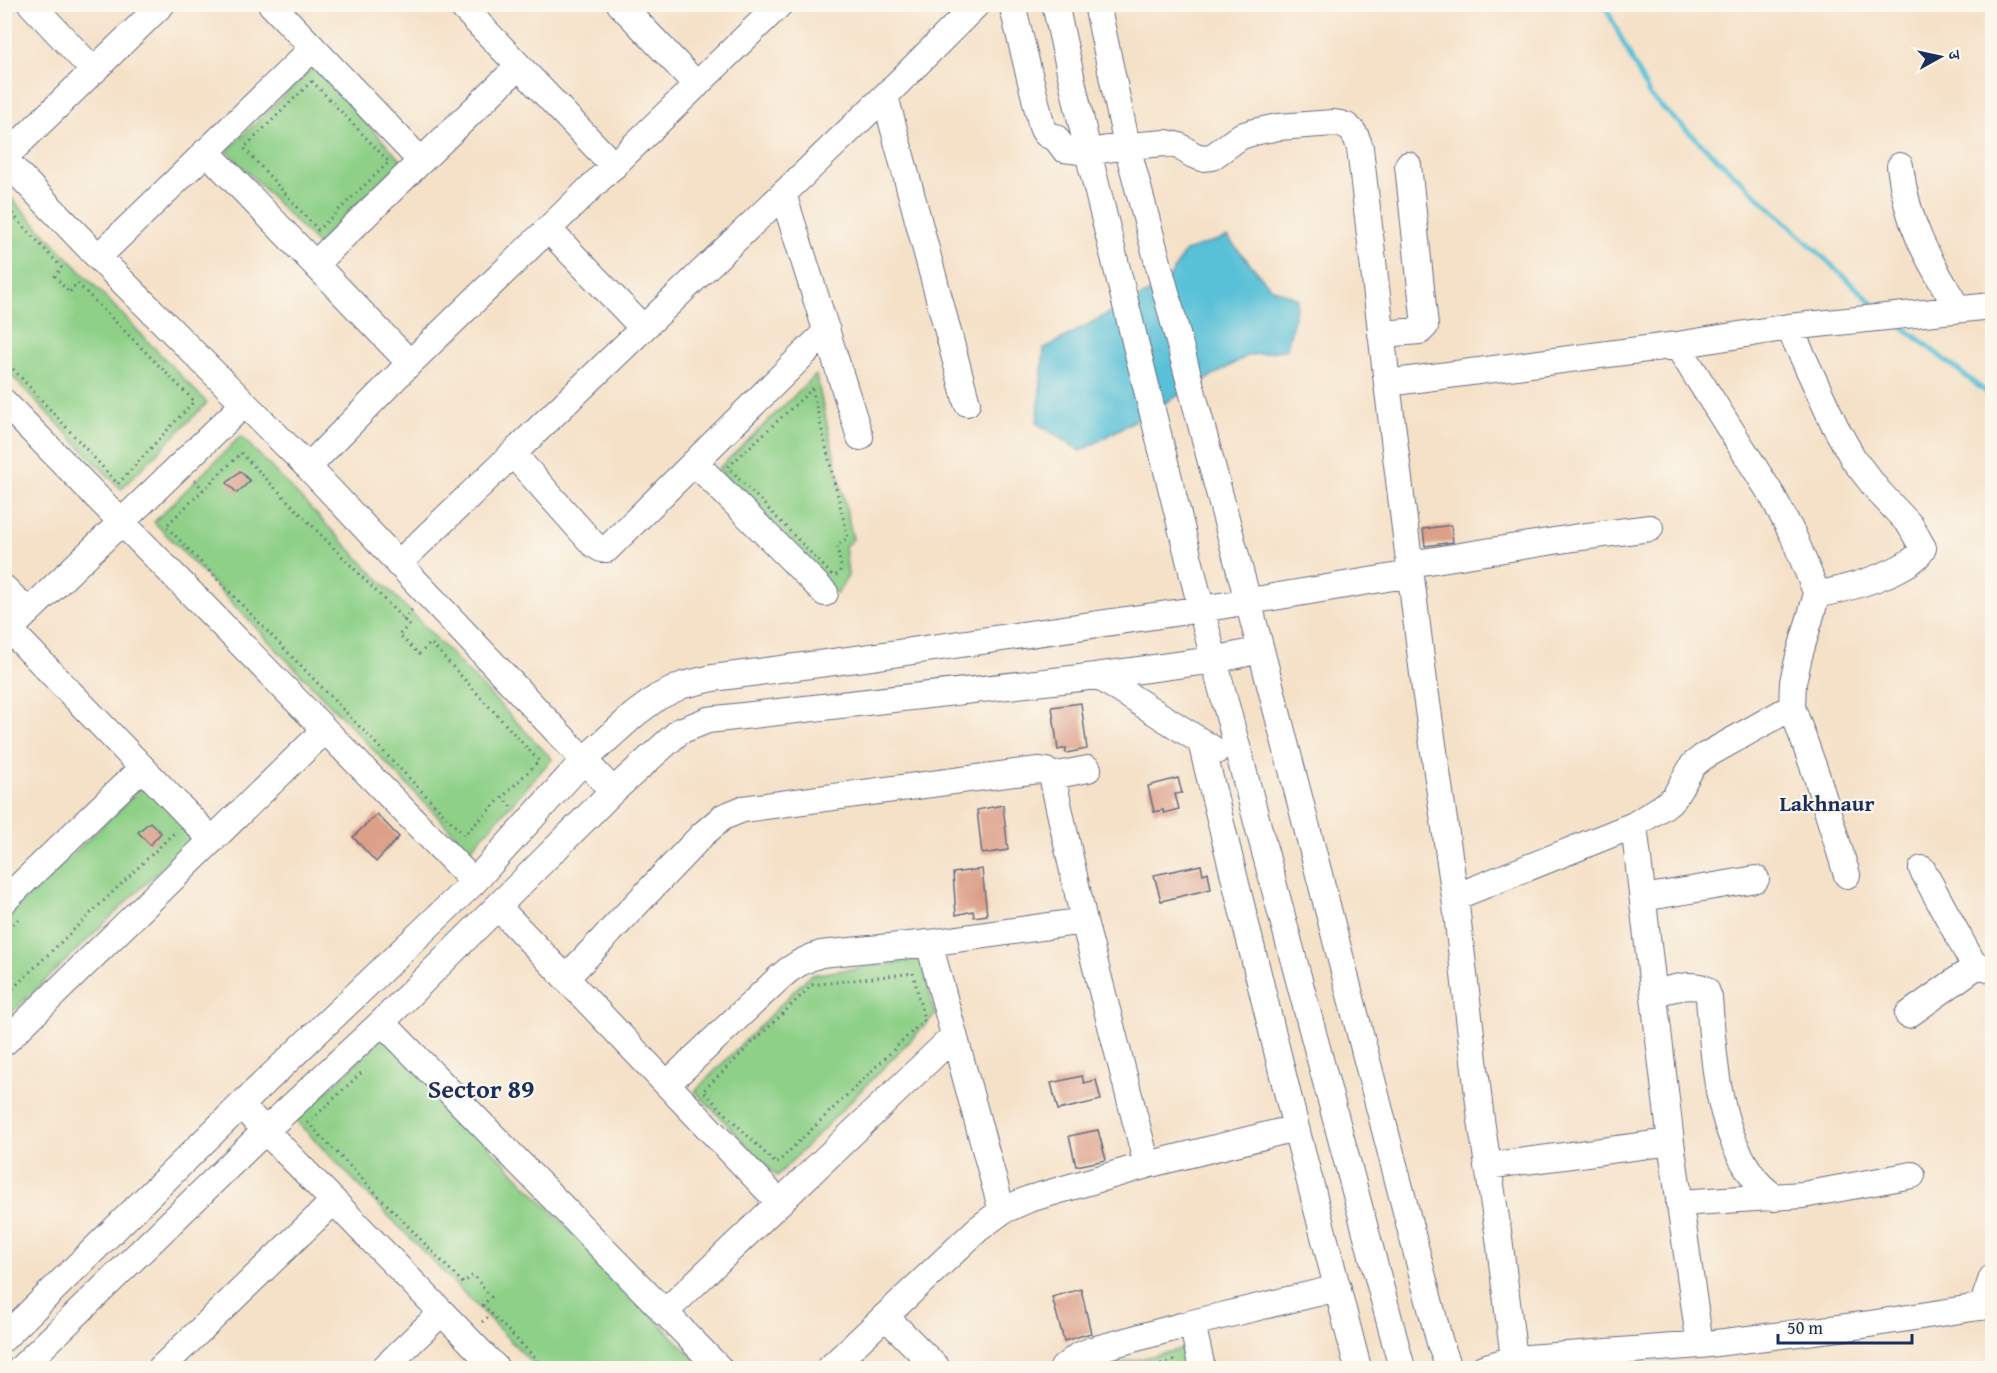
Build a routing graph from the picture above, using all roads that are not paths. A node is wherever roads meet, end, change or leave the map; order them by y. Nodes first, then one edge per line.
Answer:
1 (31, 4) edge
2 (162, 4) edge
3 (271, 4) edge
4 (459, 4) edge
5 (780, 4) edge
6 (977, 4) edge
7 (1012, 4) edge
8 (1055, 4) edge
9 (1097, 4) edge
10 (620, 5) edge
11 (313, 48) junction
12 (519, 66) junction
13 (94, 71) junction
14 (697, 85) junction
15 (885, 96) junction
16 (1127, 146) junction
17 (206, 151) junction
18 (1088, 152) junction
19 (4, 158) edge
20 (421, 161) junction
21 (1408, 165) dead end
22 (614, 166) junction
23 (1900, 166) dead end
24 (783, 194) junction
25 (548, 229) junction
26 (98, 256) junction
27 (315, 264) junction
28 (1992, 306) edge
29 (1958, 309) junction
30 (1789, 327) junction
31 (643, 328) junction
32 (827, 331) junction
33 (1381, 334) junction
34 (1677, 345) junction
35 (410, 363) junction
36 (1387, 383) junction
37 (4, 402) edge
38 (967, 403) dead end
39 (244, 404) junction
40 (860, 437) dead end
41 (513, 454) junction
42 (695, 463) junction
43 (308, 467) junction
44 (122, 522) junction
45 (1650, 528) dead end
46 (398, 564) junction
47 (1411, 569) junction
48 (4, 588) edge
49 (825, 593) dead end
50 (1817, 594) junction
51 (1248, 601) junction
52 (1202, 609) junction
53 (28, 612) junction
54 (7, 633) edge
55 (1261, 650) junction
56 (1214, 660) junction
57 (1098, 676) junction
58 (1792, 707) junction
59 (325, 730) junction
60 (1201, 742) junction
61 (584, 760) junction
62 (1242, 767) junction
63 (142, 768) junction
64 (1088, 769) dead end
65 (1052, 777) junction
66 (613, 791) junction
67 (1634, 825) junction
68 (212, 840) junction
69 (1922, 869) dead end
70 (1847, 875) dead end
71 (1756, 879) dead end
72 (474, 882) junction
73 (1455, 897) junction
74 (1643, 898) junction
75 (4, 901) edge
76 (498, 907) junction
77 (1084, 921) junction
78 (929, 943) junction
79 (1292, 957) junction
80 (1255, 960) junction
81 (1984, 968) edge
82 (566, 978) junction
83 (1654, 993) junction
84 (1908, 1015) dead end
85 (382, 1022) junction
86 (954, 1036) junction
87 (4, 1043) edge
88 (667, 1084) junction
89 (241, 1105) junction
90 (1296, 1128) junction
91 (266, 1130) junction
92 (1671, 1142) junction
93 (1147, 1165) junction
94 (1487, 1166) junction
95 (1912, 1175) dead end
96 (1775, 1198) junction
97 (334, 1201) junction
98 (779, 1202) junction
99 (1679, 1203) junction
100 (1002, 1211) junction
101 (1992, 1278) edge
102 (1338, 1288) junction
103 (1987, 1306) edge
104 (664, 1312) junction
105 (441, 1313) junction
106 (885, 1316) junction
107 (1192, 1323) junction
108 (4, 1338) edge
109 (1700, 1345) junction
110 (1514, 1359) junction
111 (21, 1368) edge
112 (161, 1368) edge
113 (384, 1368) edge
114 (495, 1368) edge
115 (718, 1368) edge
116 (830, 1368) edge
117 (937, 1368) edge
118 (1063, 1368) edge
119 (1202, 1368) edge
120 (1358, 1368) edge
121 (1402, 1368) edge
122 (1449, 1368) edge
123 (1483, 1368) edge

1 - 13 street
2 - 13 street
3 - 11 street
4 - 12 street
5 - 14 street
6 - 15 street
7 - 18 street
8 - 18 street
9 - 16 street
10 - 14 street
11 - 17 street
11 - 20 street
12 - 20 street
12 - 22 street
13 - 19 street
14 - 22 street
15 - 24 street
15 - 38 street
16 - 18 street
16 - 33 street
16 - 51 street
17 - 26 street
17 - 27 street
18 - 52 street
19 - 26 street
20 - 27 street
21 - 33 street
22 - 25 street
23 - 29 street
24 - 31 street
24 - 32 street
25 - 31 street
25 - 35 street
26 - 39 street
27 - 35 street
28 - 29 street
29 - 30 street
30 - 34 street
30 - 50 street
31 - 41 street
32 - 40 street
32 - 42 street
33 - 36 street
34 - 36 street
34 - 50 street
35 - 43 street
36 - 47 street
37 - 44 street
39 - 43 street
39 - 44 street
41 - 42 street
41 - 46 street
42 - 49 street
43 - 46 street
44 - 53 street
44 - 59 street
45 - 47 street
46 - 61 street
47 - 51 street
47 - 73 street
48 - 53 street
50 - 58 street
51 - 52 street
51 - 55 street
52 - 56 street
52 - 61 street
53 - 54 street
54 - 63 street
55 - 56 street
55 - 122 street
56 - 57 street
56 - 62 street
57 - 60 street
57 - 66 street
58 - 67 street
58 - 70 street
59 - 68 street
59 - 72 street
60 - 62 street
60 - 80 street
61 - 66 street
61 - 72 street
62 - 79 street
63 - 68 street
63 - 75 street
64 - 65 street
65 - 77 street
65 - 82 street
66 - 76 street
67 - 73 street
67 - 74 street
68 - 87 street
69 - 81 street
71 - 74 street
72 - 89 street
73 - 94 street
74 - 83 street
76 - 82 street
76 - 85 street
77 - 78 street
77 - 93 street
78 - 86 street
78 - 88 street
79 - 80 street
79 - 121 street
80 - 90 street
81 - 84 street
82 - 88 street
83 - 92 street
83 - 96 street
85 - 91 street
85 - 104 street
86 - 98 street
86 - 100 street
88 - 98 street
89 - 91 street
89 - 108 street
90 - 93 street
90 - 102 street
91 - 97 street
91 - 111 street
92 - 94 street
92 - 99 street
93 - 100 street
94 - 110 street
95 - 96 street
96 - 99 street
97 - 105 street
97 - 112 street
98 - 104 street
99 - 109 street
100 - 106 street
101 - 103 street
102 - 107 street
102 - 120 street
103 - 109 street
104 - 115 street
105 - 113 street
105 - 114 street
106 - 116 street
106 - 117 street
107 - 118 street
107 - 119 street
109 - 110 street
110 - 123 street

